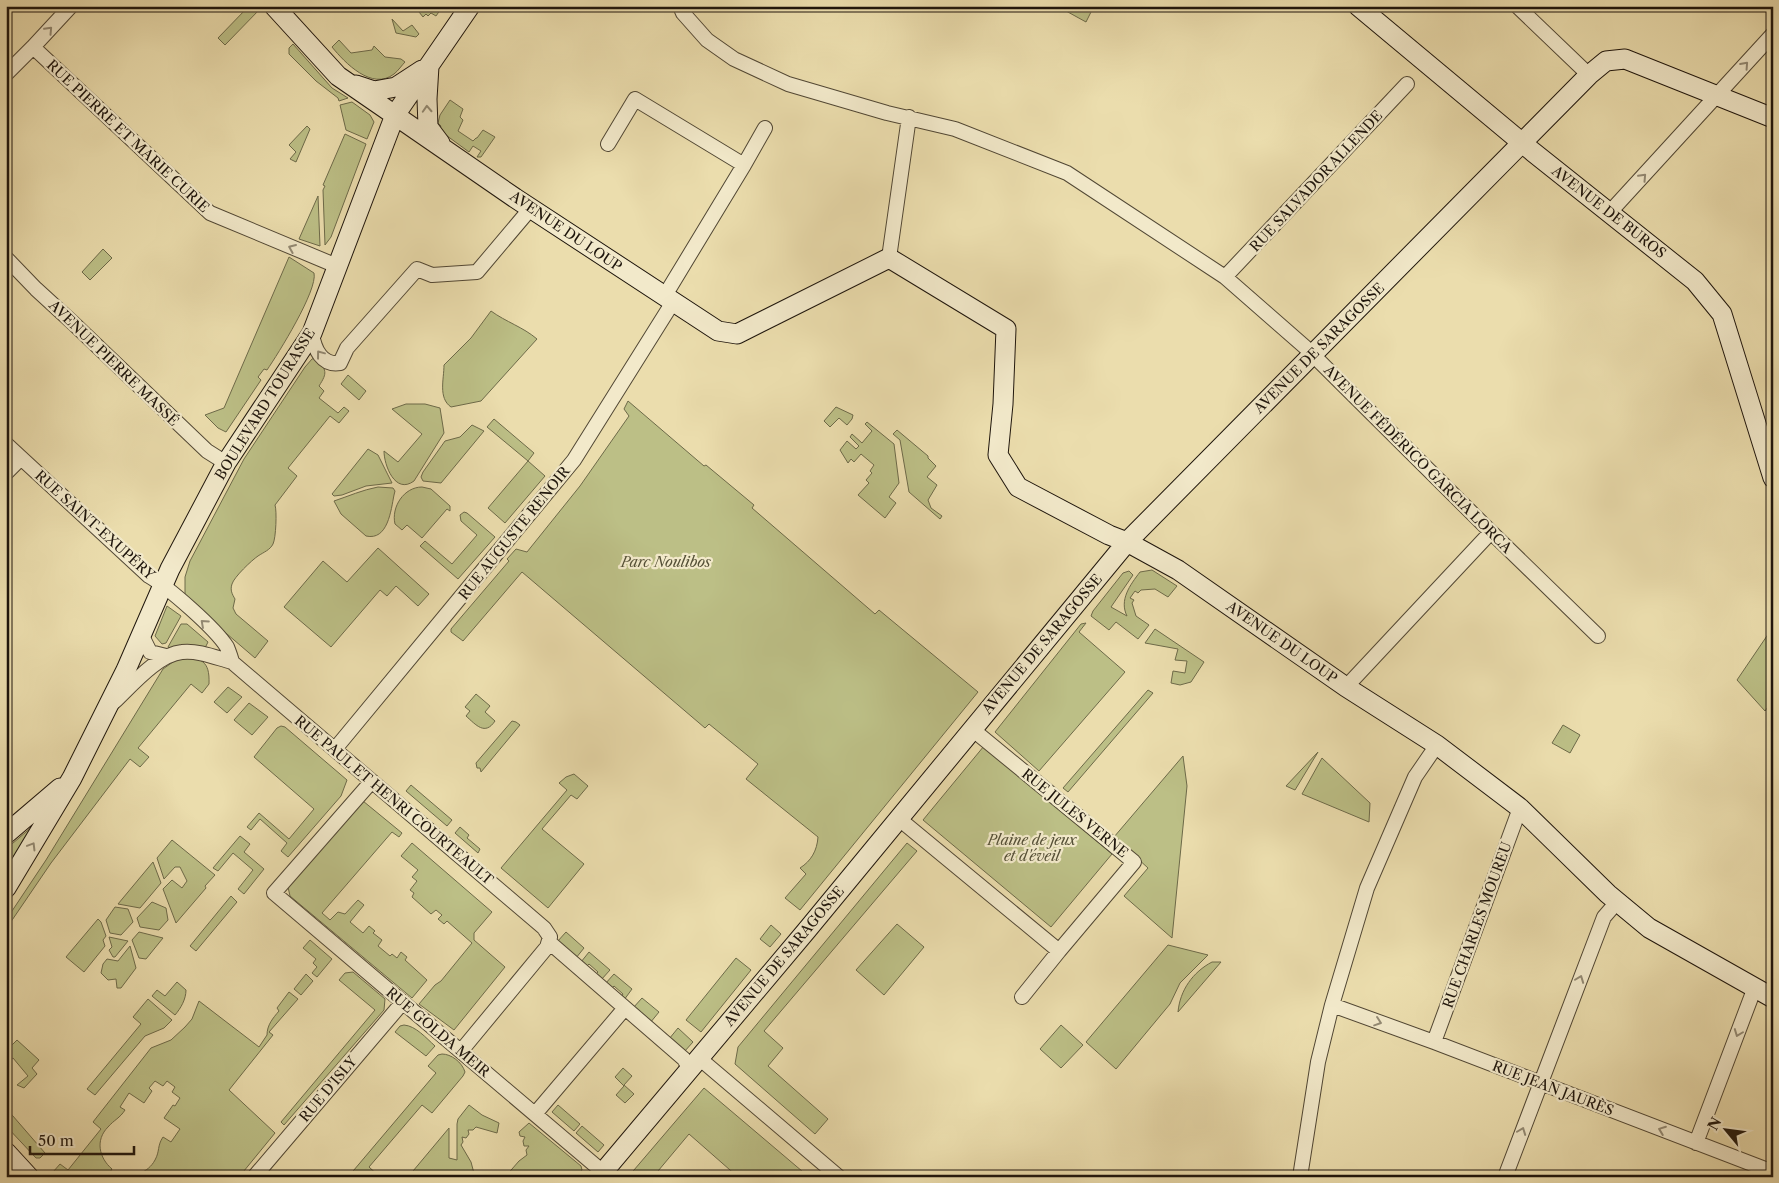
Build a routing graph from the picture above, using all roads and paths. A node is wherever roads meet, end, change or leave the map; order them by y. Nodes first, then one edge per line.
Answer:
1 (71, 6) edge
2 (274, 6) edge
3 (470, 6) edge
4 (680, 6) edge
5 (1358, 6) edge
6 (1516, 6) edge
7 (1773, 34) edge
8 (33, 47) junction
9 (430, 65) junction
10 (6, 74) edge
11 (1589, 75) junction
12 (350, 84) junction
13 (1407, 84) dead end
14 (1718, 96) junction
15 (395, 115) junction
16 (909, 117) junction
17 (1773, 118) edge
18 (765, 128) dead end
19 (1521, 143) junction
20 (608, 144) dead end
21 (444, 148) junction
22 (744, 164) junction
23 (531, 208) junction
24 (1610, 212) junction
25 (6, 258) edge
26 (889, 258) junction
27 (337, 266) junction
28 (1225, 277) junction
29 (669, 300) junction
30 (312, 333) junction
31 (1313, 354) junction
32 (6, 444) edge
33 (21, 458) junction
34 (226, 463) junction
35 (6, 473) edge
36 (1773, 478) edge
37 (1491, 532) junction
38 (1127, 542) junction
39 (163, 584) junction
40 (141, 634) junction
41 (1598, 636) dead end
42 (166, 656) junction
43 (232, 662) junction
44 (1346, 687) junction
45 (107, 709) junction
46 (972, 729) junction
47 (1437, 745) junction
48 (335, 748) junction
49 (72, 778) junction
50 (372, 781) junction
51 (1520, 808) junction
52 (898, 818) junction
53 (6, 834) edge
54 (6, 888) edge
55 (1617, 902) junction
56 (550, 942) junction
57 (1059, 951) junction
58 (1755, 987) junction
59 (1022, 997) dead end
60 (1773, 998) edge
61 (403, 1002) junction
62 (1332, 1005) junction
63 (626, 1008) junction
64 (1434, 1042) junction
65 (461, 1051) junction
66 (694, 1064) junction
67 (1540, 1083) junction
68 (535, 1114) junction
69 (1696, 1143) junction
70 (6, 1152) edge
71 (1773, 1172) edge
72 (601, 1174) edge
73 (29, 1177) edge
74 (254, 1177) edge
75 (839, 1177) edge
76 (1300, 1177) edge
77 (1504, 1177) edge

8 -> 1 street
2 - 12 street, AVENUE DU LOUP
3 - 9 street, BOULEVARD TOURASSE
4 - 16 street, AVENUE FÉDÉRICO GARCIA LORCA
5 - 19 street, AVENUE DE BUROS
6 - 11 street
14 -> 7 street
8 - 10 street
27 -> 8 street, RUE PIERRE ET MARIE CURIE
9 - 12 street
9 - 15 street, BOULEVARD TOURASSE
21 -> 9 street
11 - 14 street, AVENUE DE SARAGOSSE
11 - 19 street, AVENUE DE SARAGOSSE
12 - 15 street, AVENUE DU LOUP
13 - 28 street, RUE SALVADOR ALLENDE
14 - 17 street, AVENUE DE SARAGOSSE
24 -> 14 street
15 - 21 street, AVENUE DU LOUP
15 - 27 street, BOULEVARD TOURASSE
16 - 26 street
16 - 28 street, AVENUE FÉDÉRICO GARCIA LORCA
18 - 22 street, RUE AUGUSTE RENOIR
19 - 24 street, AVENUE DE BUROS
19 - 31 street, AVENUE DE SARAGOSSE
20 - 22 street
21 - 23 street, AVENUE DU LOUP
22 - 29 street, RUE AUGUSTE RENOIR
23 - 29 street, AVENUE DU LOUP
23 -> 30 street
24 - 36 street, AVENUE DE BUROS
25 - 34 street, AVENUE PIERRE MASSÉ
26 - 29 street, AVENUE DU LOUP
26 - 38 street, AVENUE DU LOUP
27 - 30 street, BOULEVARD TOURASSE
28 - 31 street, AVENUE FÉDÉRICO GARCIA LORCA
29 - 48 street, RUE AUGUSTE RENOIR
30 - 34 street, BOULEVARD TOURASSE
31 - 37 street, AVENUE FÉDÉRICO GARCIA LORCA
31 - 38 street, AVENUE DE SARAGOSSE
32 - 33 street, RUE SAINT-EXUPÉRY
33 - 35 street
33 - 39 street, RUE SAINT-EXUPÉRY
34 - 39 street, BOULEVARD TOURASSE
37 - 41 street, AVENUE FÉDÉRICO GARCIA LORCA
37 - 44 street
38 - 44 street, AVENUE DU LOUP
38 - 46 street, AVENUE DE SARAGOSSE
39 - 40 street, BOULEVARD TOURASSE
43 -> 39 street, RUE PAUL ET HENRI COURTEAULT
40 - 42 street
40 - 45 street, BOULEVARD TOURASSE
42 - 43 street, RUE PAUL ET HENRI COURTEAULT
42 - 45 street
43 - 48 street, RUE PAUL ET HENRI COURTEAULT
44 - 47 street, AVENUE DU LOUP
45 - 49 street, BOULEVARD TOURASSE
46 - 52 street, AVENUE DE SARAGOSSE
46 - 57 street, RUE JULES VERNE
47 - 51 street, AVENUE DU LOUP
47 - 62 street
48 - 50 street, RUE PAUL ET HENRI COURTEAULT
49 - 53 street, BOULEVARD TOURASSE
54 -> 49 street, BOULEVARD TOURASSE
50 - 56 street, RUE PAUL ET HENRI COURTEAULT
50 - 61 street, RUE GOLDA MEIR
51 - 55 street, AVENUE DU LOUP
51 - 64 street, RUE CHARLES MOUREU
52 - 57 street
52 - 66 street, AVENUE DE SARAGOSSE
55 - 58 street, AVENUE DU LOUP
67 -> 55 street
56 - 63 street, RUE PAUL ET HENRI COURTEAULT
56 - 65 street
57 - 59 street, RUE JULES VERNE
58 - 60 street, AVENUE DU LOUP
58 -> 69 street
61 - 65 street, RUE GOLDA MEIR
61 - 74 street, RUE D'ISLY
62 -> 64 street, RUE JEAN JAURÈS
62 - 76 street
63 - 66 street, RUE PAUL ET HENRI COURTEAULT
63 - 68 street
64 - 67 street, RUE JEAN JAURÈS
65 - 68 street, RUE GOLDA MEIR
66 - 72 street, AVENUE DE SARAGOSSE
66 - 75 street, RUE PAUL ET HENRI COURTEAULT
69 -> 67 street, RUE JEAN JAURÈS
77 -> 67 street
68 - 72 street, RUE GOLDA MEIR
69 - 71 street, RUE JEAN JAURÈS
70 - 73 street

